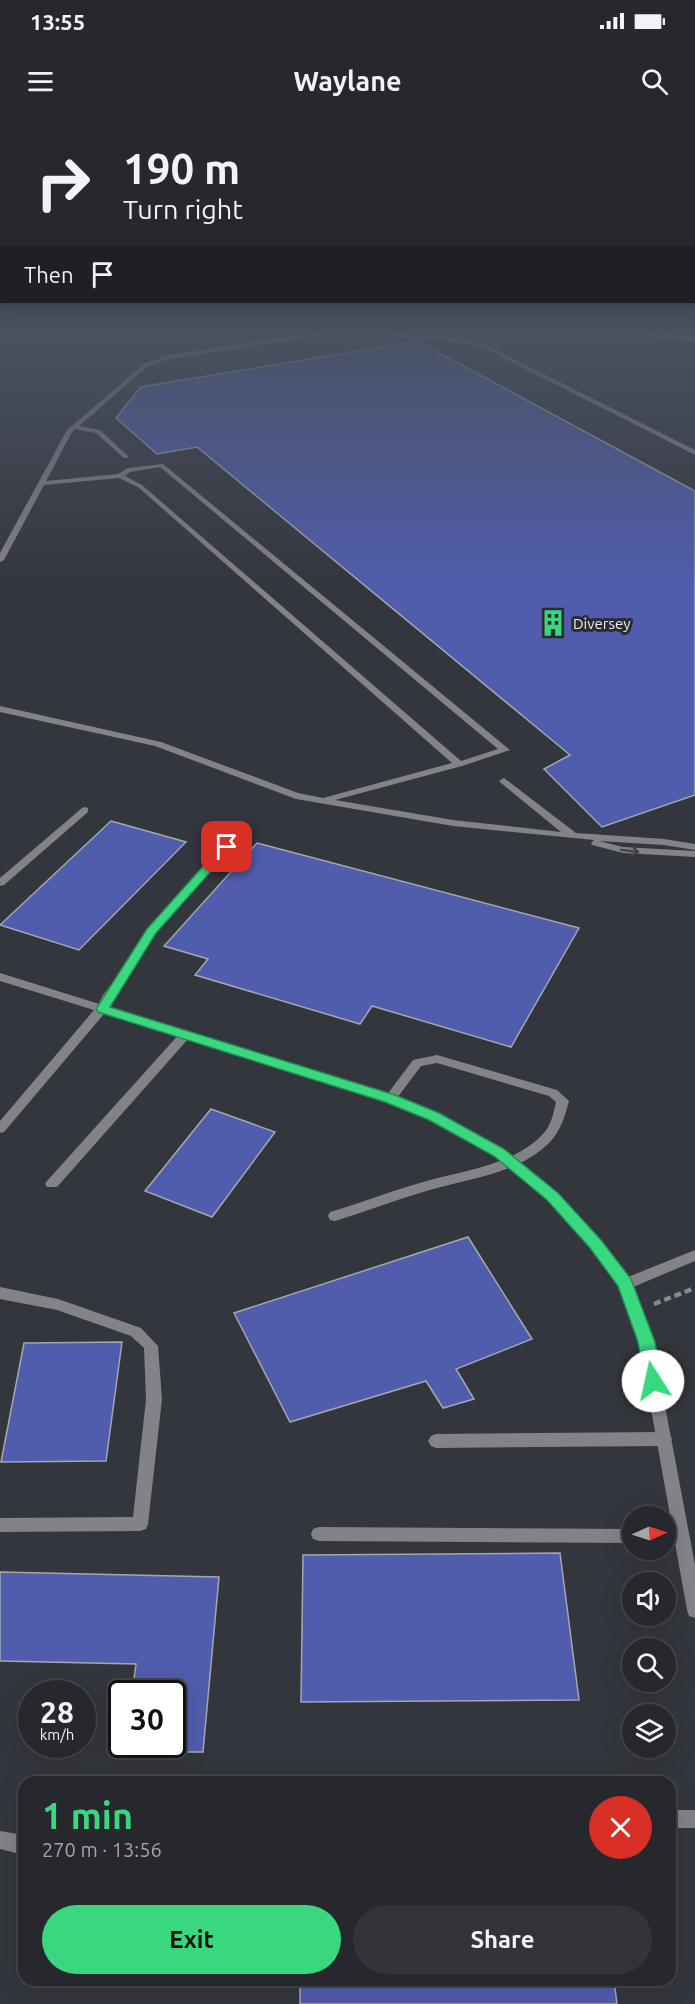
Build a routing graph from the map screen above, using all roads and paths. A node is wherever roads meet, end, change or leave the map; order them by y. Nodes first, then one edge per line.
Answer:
1 (88, 415) edge
2 (620, 415) edge
3 (74, 427) junction
4 (695, 453) edge
5 (126, 457) dead end
6 (120, 476) junction
7 (41, 483) junction
8 (0, 560) edge
9 (0, 709) edge
10 (459, 764) junction
11 (504, 781) dead end
12 (323, 800) junction
13 (85, 810) dead end
14 (574, 836) junction
15 (227, 847) dead end
16 (695, 847) edge
17 (695, 854) edge
18 (0, 883) edge
19 (0, 977) edge
20 (102, 1009) junction
21 (185, 1035) junction
22 (390, 1099) junction
23 (0, 1129) edge
24 (511, 1163) junction
25 (52, 1184) dead end
26 (335, 1216) dead end
27 (695, 1255) edge
28 (625, 1284) junction
29 (695, 1288) edge
30 (0, 1293) edge
31 (635, 1311) junction
32 (664, 1438) junction
33 (436, 1441) dead end
34 (671, 1506) edge
35 (0, 1525) edge
36 (319, 1534) dead end
37 (622, 1536) edge
38 (676, 1543) edge
39 (695, 1610) edge
40 (676, 1820) edge
41 (695, 1820) edge
42 (0, 1840) edge
43 (18, 1844) edge

1 - 3 street
2 - 4 street
3 - 5 street
3 - 7 street
6 - 7 street
6 - 10 street
6 - 10 street
7 - 8 street
9 - 12 street
10 - 12 street
11 - 14 street
12 - 14 street
13 - 18 street
14 - 16 street
14 -> 17 street
15 - 20 street
19 - 20 street
20 - 21 street
20 - 23 street
21 - 22 street
21 - 25 street
22 - 24 street
22 - 24 street
24 - 26 street
24 - 28 street
27 - 28 street
28 - 31 street
29 - 31 path
30 - 35 street
31 - 32 street
32 - 33 street
32 - 34 street
36 - 37 street
38 - 39 street
40 - 41 street
42 - 43 street

